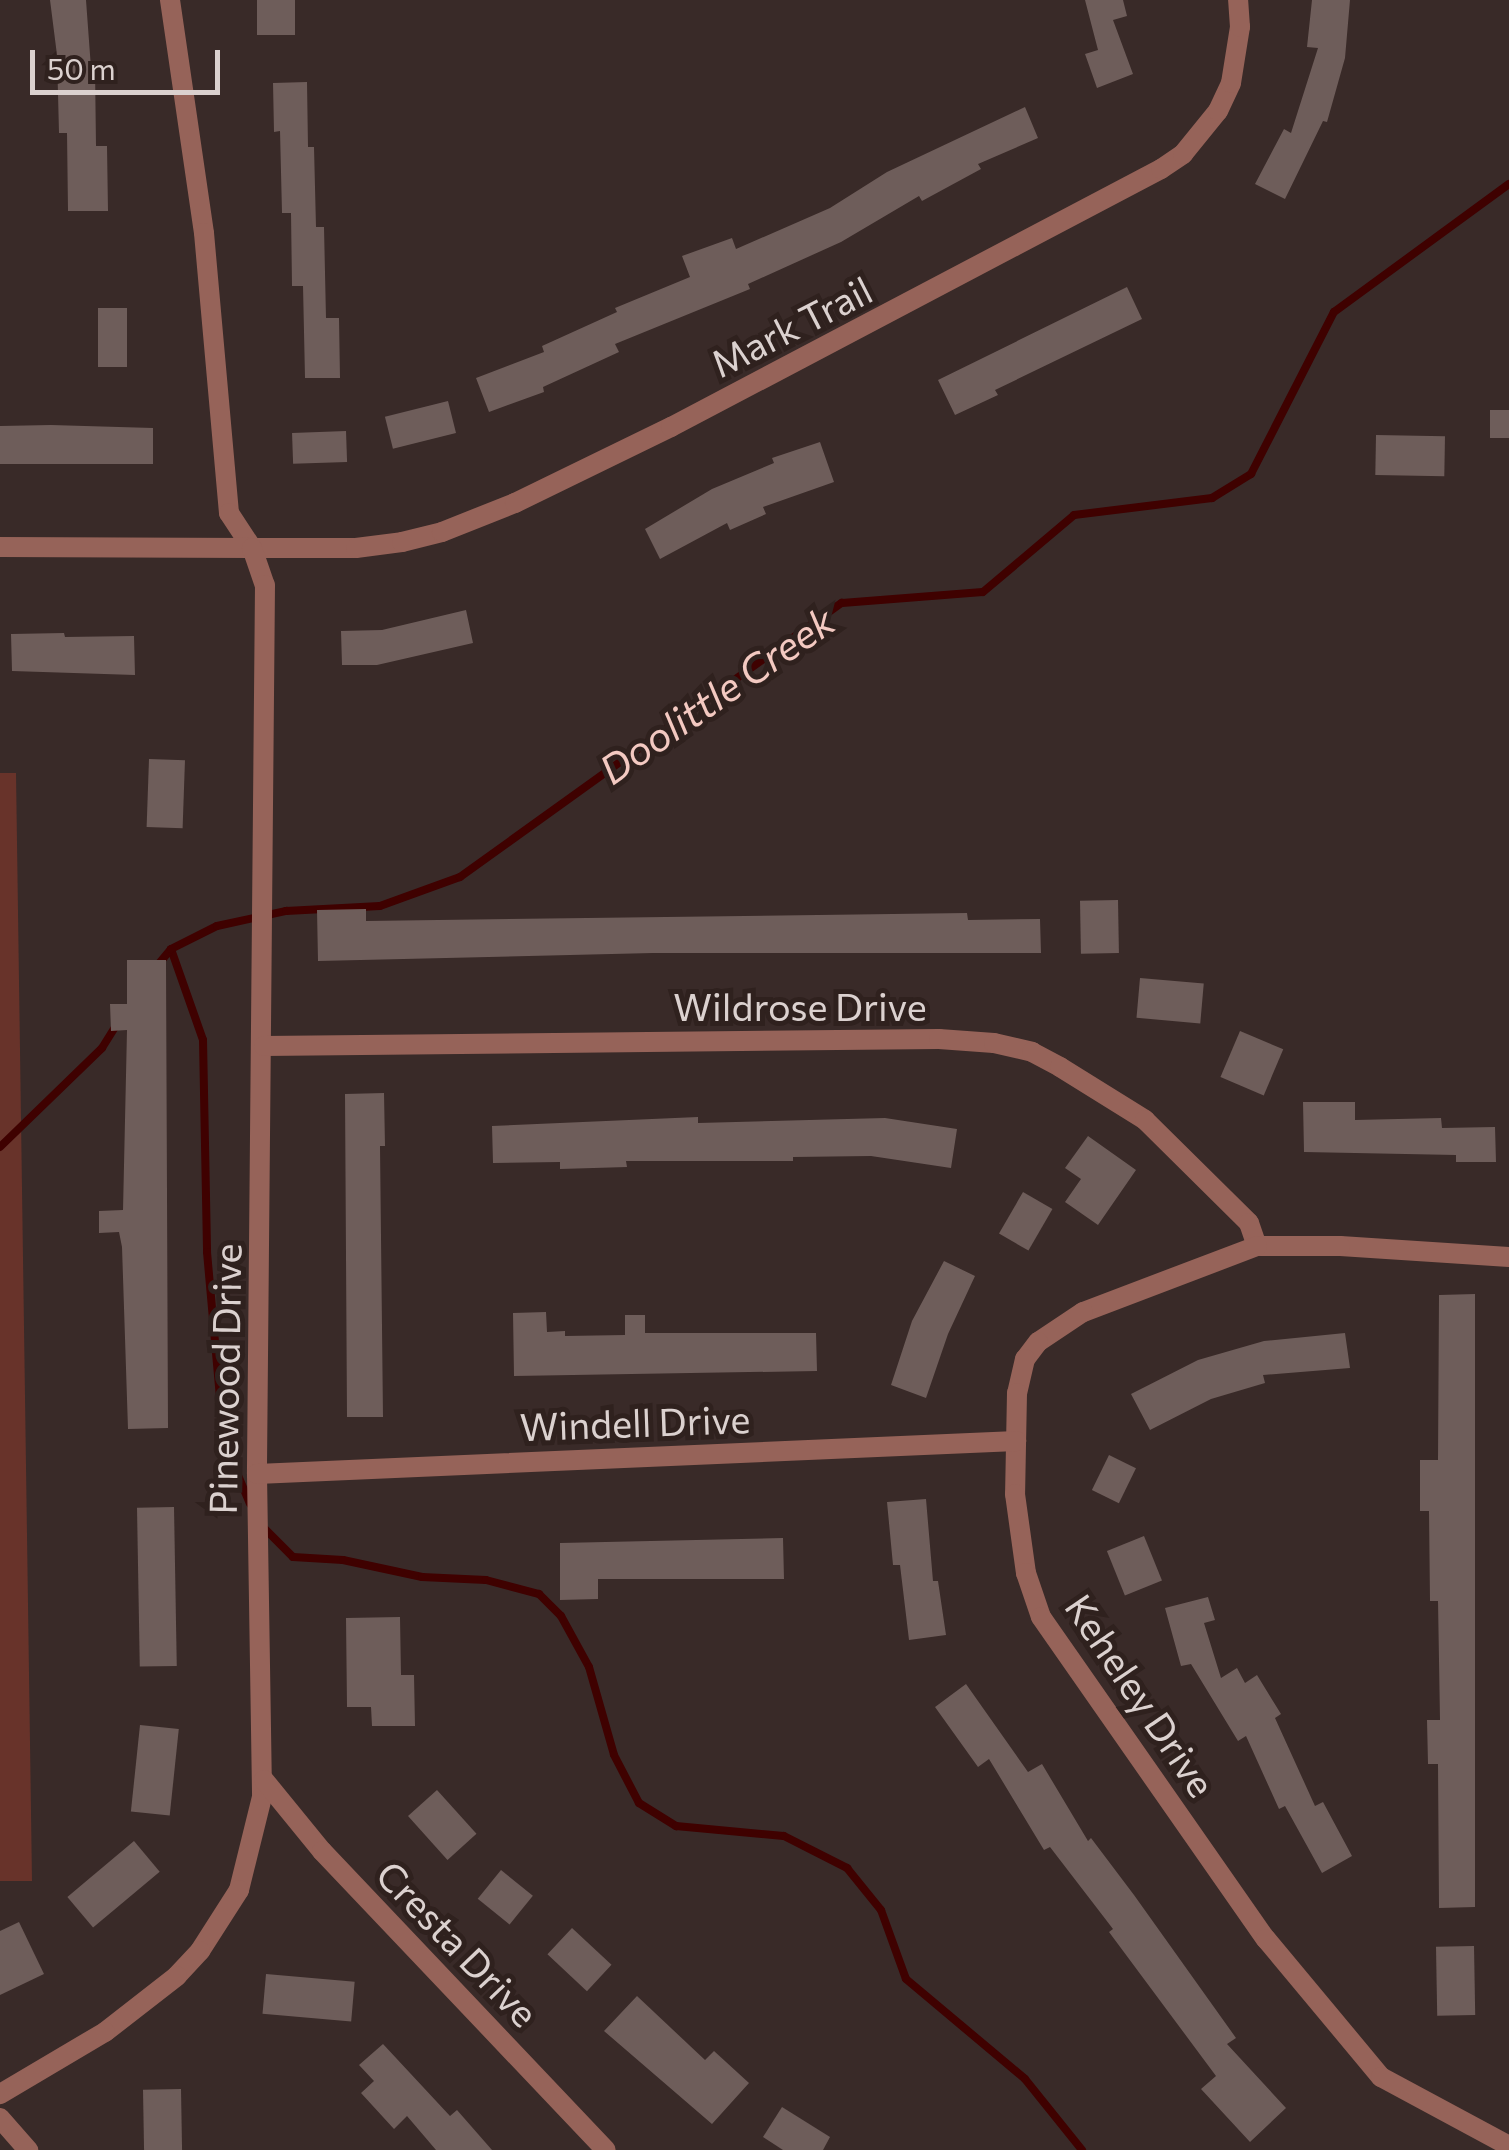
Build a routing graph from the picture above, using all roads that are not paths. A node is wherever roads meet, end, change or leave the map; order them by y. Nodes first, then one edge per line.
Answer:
1 (170, 0) edge
2 (1238, 0) edge
3 (0, 547) edge
4 (252, 548) junction
5 (264, 1046) junction
6 (1258, 1246) junction
7 (1509, 1256) edge
8 (1016, 1441) junction
9 (257, 1474) junction
10 (264, 1780) junction
11 (0, 2094) edge
12 (0, 2118) edge
13 (1509, 2146) edge
14 (28, 2150) edge
15 (606, 2150) edge

1 - 4 street
2 - 4 street, Mark Trail
3 - 4 street, Mark Trail
4 - 5 street, Pinewood Drive
5 - 6 street, Wildrose Drive
5 - 9 street, Pinewood Drive
6 - 7 street, Keheley Drive
6 - 8 street, Keheley Drive
8 - 9 street, Windell Drive
8 - 13 street, Keheley Drive
9 - 10 street, Pinewood Drive
10 - 11 street, Pinewood Drive
10 - 15 street, Cresta Drive
12 - 14 street

